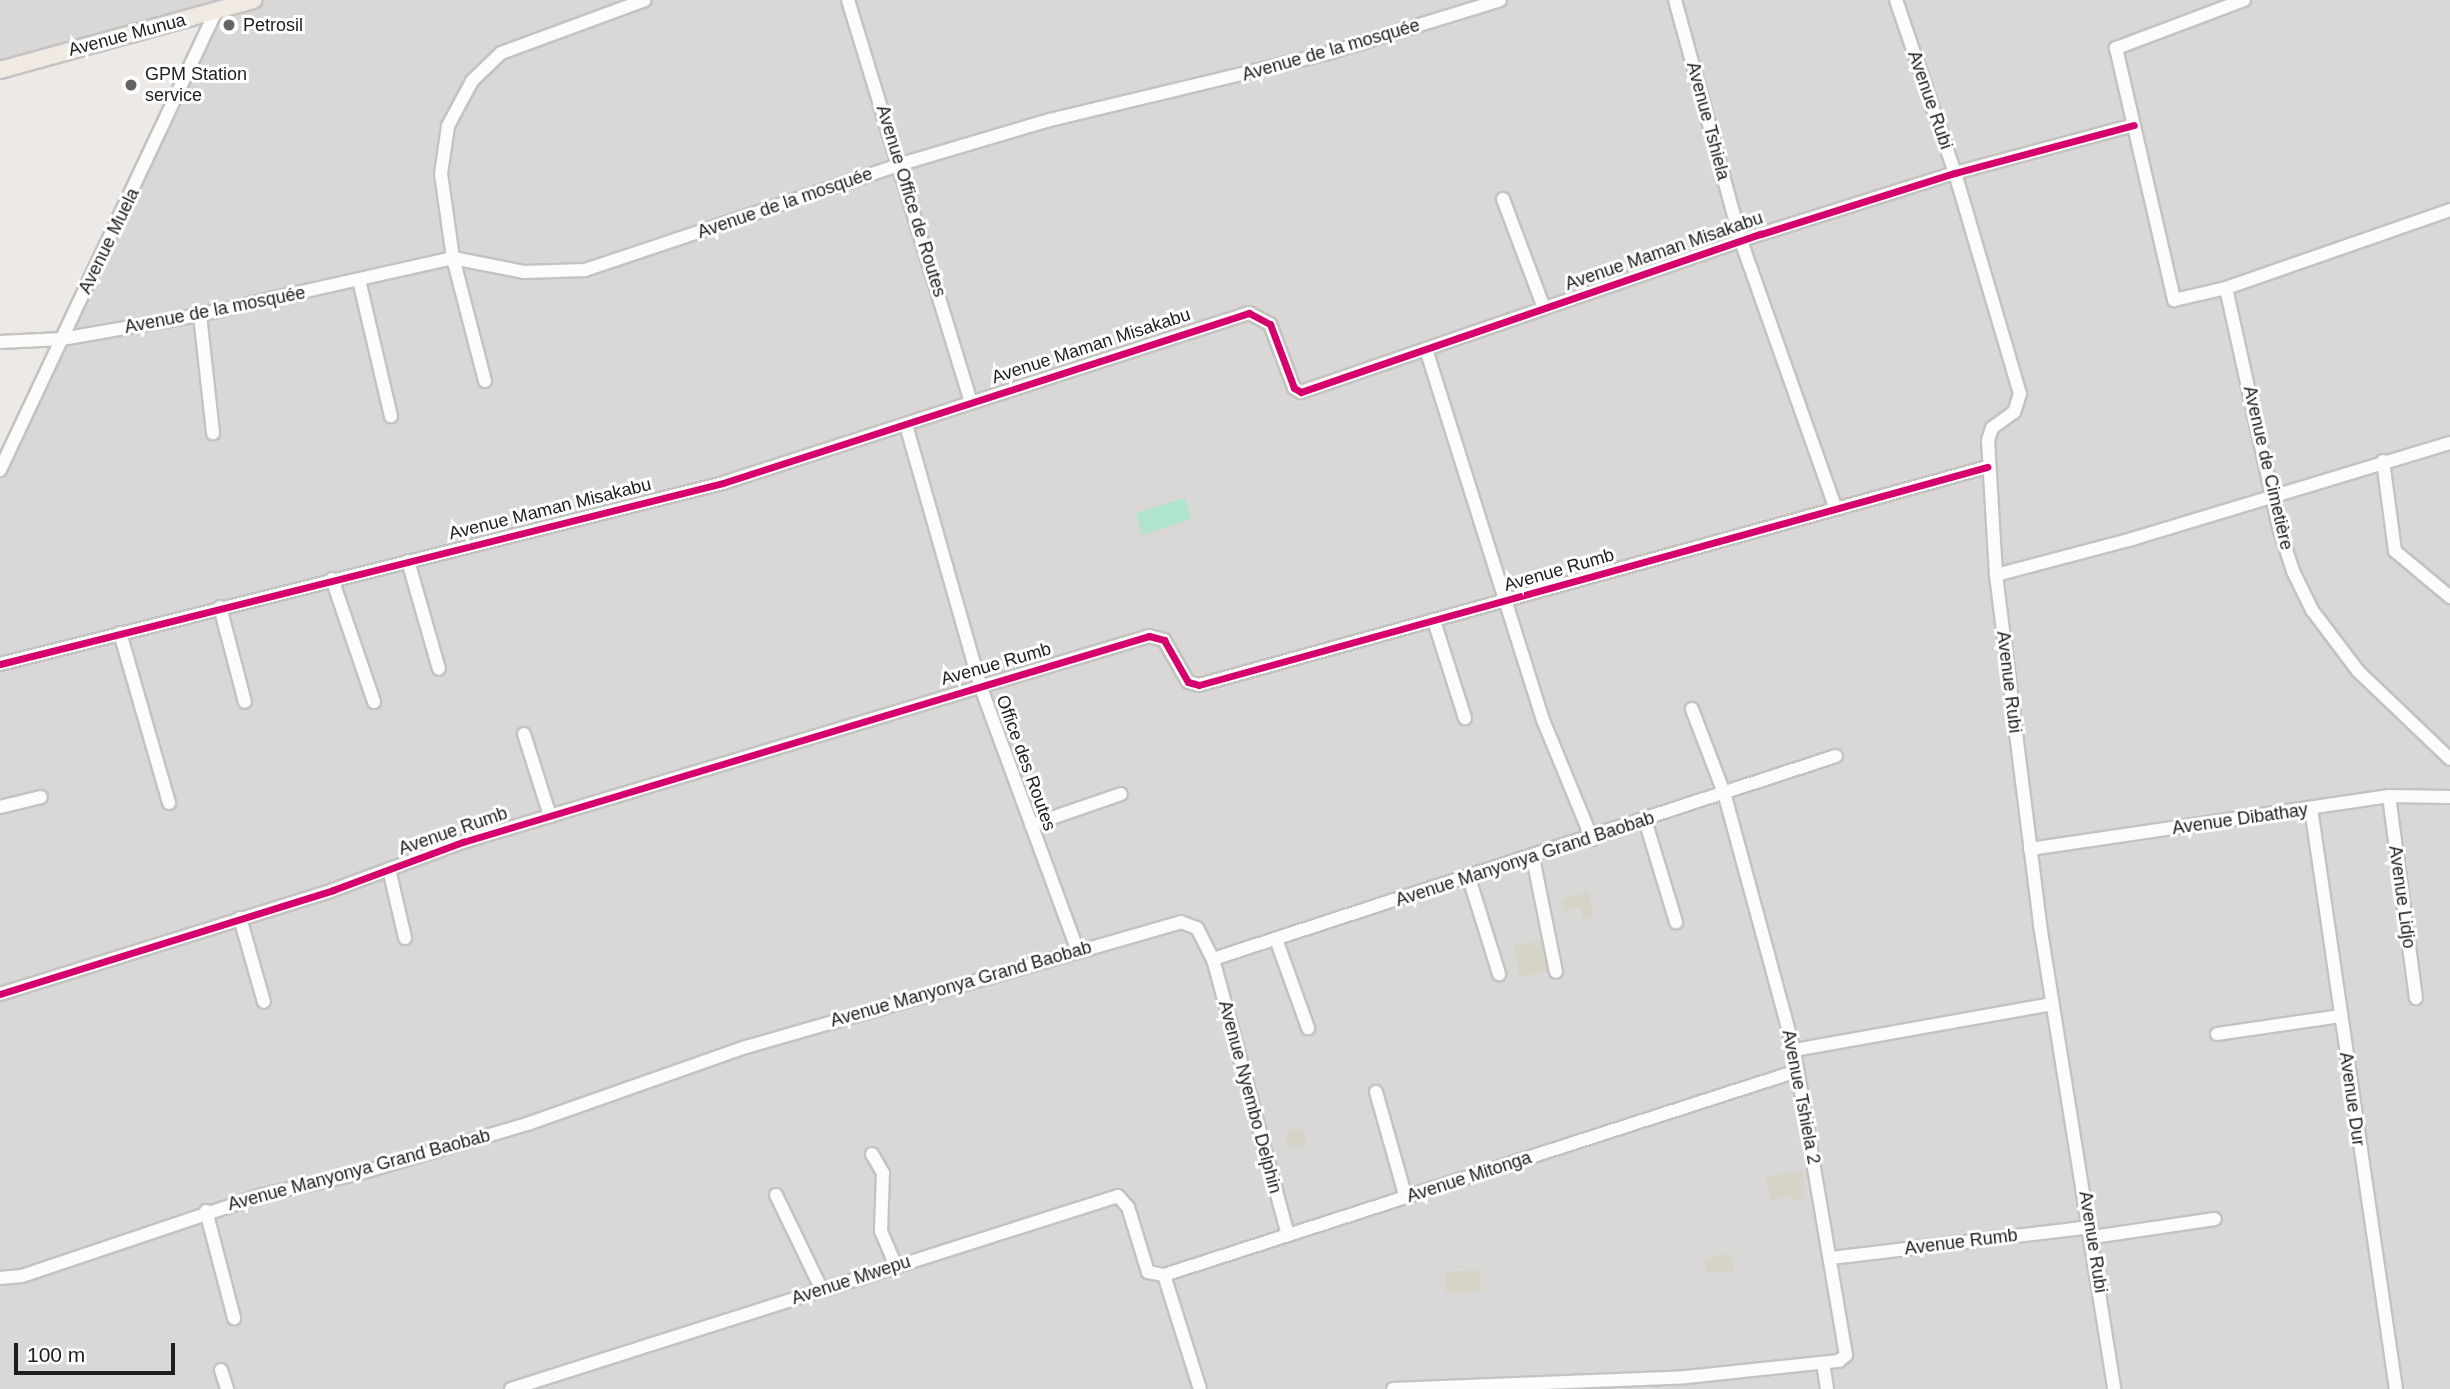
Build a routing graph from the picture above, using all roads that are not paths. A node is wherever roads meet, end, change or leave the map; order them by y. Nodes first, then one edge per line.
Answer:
1 (254, 0) edge
2 (645, 0) edge
3 (848, 0) edge
4 (1500, 0) edge
5 (1675, 0) edge
6 (1896, 0) edge
7 (2244, 0) edge
8 (216, 11) junction
9 (0, 70) edge
10 (2134, 125) junction
11 (901, 164) junction
12 (1955, 173) junction
13 (1503, 199) dead end
14 (2450, 210) edge
15 (1741, 241) junction
16 (453, 258) junction
17 (359, 280) junction
18 (2226, 288) junction
19 (1544, 308) junction
20 (200, 315) junction
21 (62, 339) junction
22 (0, 342) edge
23 (1426, 349) junction
24 (485, 381) dead end
25 (971, 402) junction
26 (391, 416) dead end
27 (906, 425) junction
28 (213, 433) dead end
29 (2450, 443) edge
30 (2383, 461) junction
31 (1987, 467) junction
32 (0, 470) edge
33 (2273, 496) junction
34 (1835, 506) junction
35 (408, 561) junction
36 (1996, 575) junction
37 (332, 579) junction
38 (2450, 597) edge
39 (1506, 602) junction
40 (220, 607) junction
41 (1434, 621) junction
42 (120, 633) junction
43 (0, 664) edge
44 (439, 669) dead end
45 (980, 685) junction
46 (245, 702) dead end
47 (374, 702) dead end
48 (1692, 709) dead end
49 (1465, 718) dead end
50 (524, 734) dead end
51 (1836, 756) dead end
52 (2450, 759) edge
53 (1724, 793) junction
54 (1121, 794) dead end
55 (2389, 796) junction
56 (41, 797) dead end
57 (2450, 797) edge
58 (169, 803) dead end
59 (0, 807) edge
60 (2311, 808) junction
61 (550, 816) junction
62 (1645, 820) junction
63 (1031, 825) junction
64 (1592, 839) junction
65 (2030, 849) junction
66 (1533, 858) junction
67 (389, 869) junction
68 (1469, 878) junction
69 (240, 918) junction
70 (1676, 922) dead end
71 (405, 938) dead end
72 (1276, 939) junction
73 (1077, 949) junction
74 (1213, 959) junction
75 (1556, 972) dead end
76 (1499, 974) dead end
77 (0, 994) edge
78 (2416, 998) dead end
79 (264, 1002) dead end
80 (2052, 1004) junction
81 (2340, 1016) junction
82 (1308, 1028) dead end
83 (2217, 1034) dead end
84 (1794, 1050) junction
85 (1797, 1071) junction
86 (1376, 1092) dead end
87 (872, 1154) dead end
88 (776, 1195) dead end
89 (1406, 1198) junction
90 (206, 1211) junction
91 (2216, 1219) dead end
92 (2092, 1232) junction
93 (1288, 1235) junction
94 (1831, 1258) junction
95 (896, 1266) junction
96 (1164, 1276) junction
97 (0, 1278) edge
98 (822, 1290) junction
99 (234, 1318) dead end
100 (1823, 1363) junction
101 (221, 1370) dead end
102 (227, 1389) edge
103 (511, 1389) edge
104 (1200, 1389) edge
105 (1393, 1389) edge
106 (1827, 1389) edge
107 (2114, 1389) edge
108 (2396, 1389) edge

1 - 8 main road, Avenue Munua
2 - 16 street
3 - 11 street, Avenue Office de Routes
4 - 11 street, Avenue de la mosquée
5 - 15 street, Avenue Tshiela
6 - 12 street, Avenue Rubi
7 - 10 street
8 - 9 main road, Avenue Munua
8 - 21 street, Avenue Muela
10 - 12 street, Avenue Maman Misakabu
10 - 18 street
11 - 16 street, Avenue de la mosquée
11 - 25 street, Avenue Office de Routes
12 - 15 street, Avenue Maman Misakabu
12 - 31 street, Avenue Rubi
13 - 19 street
14 - 18 street
15 - 19 street, Avenue Maman Misakabu
15 - 34 street, Avenue Tshiela
16 - 17 street, Avenue de la mosquée
16 - 24 street
17 - 20 street, Avenue de la mosquée
17 - 26 street
18 - 33 street, Avenue de Cimetière
19 - 23 street, Avenue Maman Misakabu
20 - 21 street, Avenue de la mosquée
20 - 28 street
21 - 22 street, Avenue de la mosquée
21 - 32 street, Avenue Muela
23 - 25 street, Avenue Maman Misakabu
23 - 39 street
25 - 27 street, Avenue Maman Misakabu
27 - 35 street, Avenue Maman Misakabu
27 - 45 street, Office des Routes
29 - 30 street
30 - 33 street
30 - 38 street
31 - 34 street, Avenue Rumb
31 - 36 street, Avenue Rubi
33 - 36 street
33 - 52 street, Avenue de Cimetière
34 - 39 street, Avenue Rumb
35 - 37 street, Avenue Maman Misakabu
35 - 44 street
36 - 65 street, Avenue Rubi
37 - 40 street, Avenue Maman Misakabu
37 - 47 street
39 - 41 street, Avenue Rumb
39 - 64 street
40 - 42 street, Avenue Maman Misakabu
40 - 46 street
41 - 45 street, Avenue Rumb
41 - 49 street
42 - 43 street, Avenue Maman Misakabu
42 - 58 street
45 - 61 street, Avenue Rumb
45 - 63 street, Office des Routes
48 - 53 street, Avenue Tshiela 2
50 - 61 street
51 - 53 street, Avenue Manyonya Grand Baobab
53 - 62 street, Avenue Manyonya Grand Baobab
53 - 84 street, Avenue Tshiela 2
54 - 63 street
55 - 57 street, Avenue Dibathay
55 - 60 street, Avenue Dibathay
55 - 78 street, Avenue Lidjo
56 - 59 street
60 - 65 street, Avenue Dibathay
60 - 81 street, Avenue Dur
61 - 67 street, Avenue Rumb
62 - 64 street, Avenue Manyonya Grand Baobab
62 - 70 street
63 - 73 street, Office des Routes
64 - 66 street, Avenue Manyonya Grand Baobab
65 - 80 street, Avenue Rubi
66 - 68 street, Avenue Manyonya Grand Baobab
66 - 75 street
67 - 69 street, Avenue Rumb
67 - 71 street
68 - 72 street, Avenue Manyonya Grand Baobab
68 - 76 street
69 - 77 street, Avenue Rumb
69 - 79 street
72 - 74 street, Avenue Manyonya Grand Baobab
72 - 82 street
73 - 74 street, Avenue Manyonya Grand Baobab
73 - 90 street, Avenue Manyonya Grand Baobab
74 - 93 street, Avenue Nyembo Delphin
80 - 84 street
80 - 92 street, Avenue Rubi
81 - 83 street
81 - 108 street, Avenue Dur
84 - 85 street, Avenue Tshiela 2
85 - 89 street, Avenue Mitonga
85 - 94 street, Avenue Tshiela 2
86 - 89 street
87 - 95 street
88 - 98 street
89 - 93 street, Avenue Mitonga
90 - 97 street, Avenue Manyonya Grand Baobab
90 - 99 street
91 - 92 street, Avenue Rumb
92 - 94 street, Avenue Rumb
92 - 107 street, Avenue Rubi
93 - 96 street, Avenue Mitonga
94 - 100 street, Avenue Tshiela 2
95 - 96 street, Avenue Mwepu
95 - 98 street, Avenue Mwepu
96 - 104 street
98 - 103 street, Avenue Mwepu
100 - 105 street
100 - 106 street
101 - 102 street

